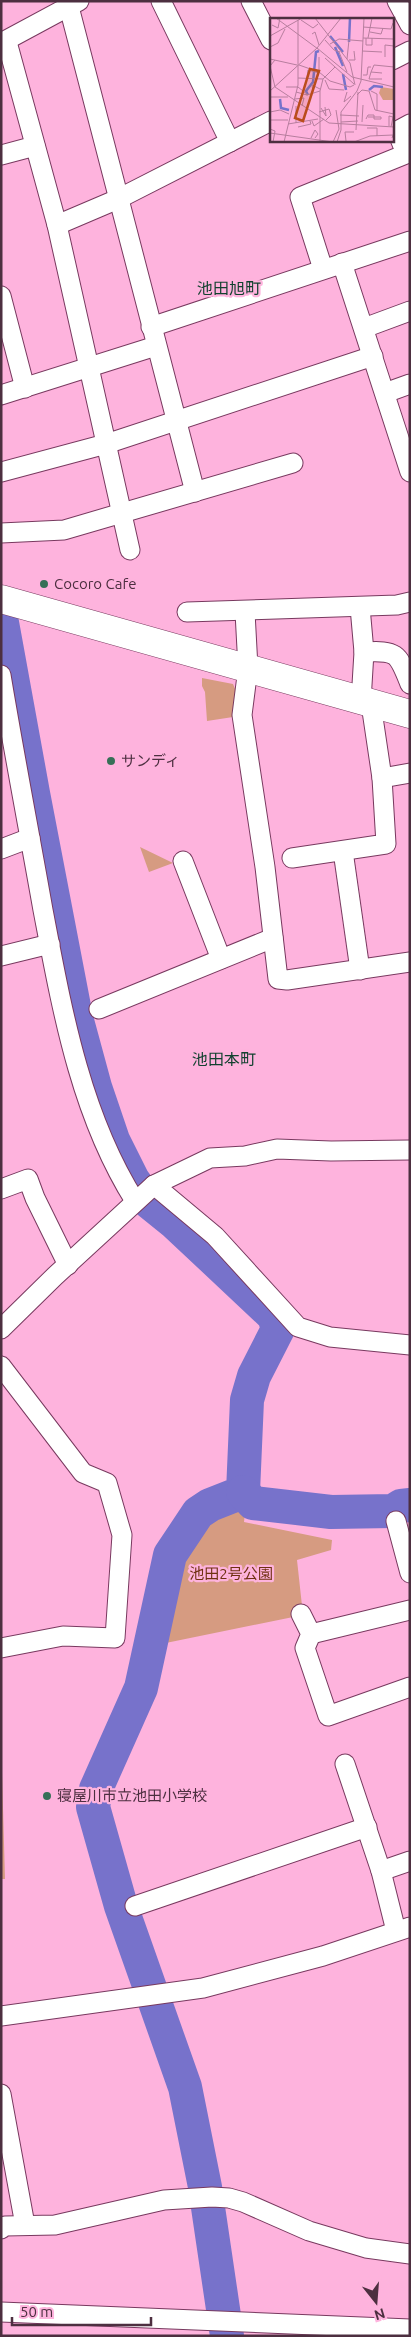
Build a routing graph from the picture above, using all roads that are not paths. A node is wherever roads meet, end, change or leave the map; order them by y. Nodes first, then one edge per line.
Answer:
1 (160, 1) edge
2 (251, 1) edge
3 (401, 3) edge
4 (74, 4) edge
5 (410, 25) edge
6 (270, 38) edge
7 (4, 43) edge
8 (410, 51) edge
9 (394, 59) edge
10 (270, 122) edge
11 (410, 124) edge
12 (230, 142) junction
13 (35, 146) junction
14 (1, 155) edge
15 (118, 199) junction
16 (57, 224) junction
17 (410, 241) edge
18 (342, 263) junction
19 (323, 269) junction
20 (1, 296) edge
21 (410, 311) edge
22 (151, 327) junction
23 (364, 328) junction
24 (156, 346) junction
25 (373, 356) junction
26 (89, 368) junction
27 (410, 384) edge
28 (25, 388) junction
29 (385, 393) junction
30 (1, 395) edge
31 (176, 422) junction
32 (106, 444) junction
33 (293, 463) dead end
34 (1, 472) edge
35 (410, 472) edge
36 (194, 492) junction
37 (122, 514) junction
38 (1, 533) edge
39 (130, 550) dead end
40 (4, 600) edge
41 (410, 602) edge
42 (360, 607) junction
43 (187, 612) dead end
44 (245, 612) junction
45 (364, 652) junction
46 (248, 668) junction
47 (1, 675) edge
48 (410, 684) edge
49 (366, 702) junction
50 (410, 714) edge
51 (410, 773) edge
52 (382, 778) junction
53 (30, 838) junction
54 (1, 849) edge
55 (343, 851) junction
56 (292, 858) dead end
57 (183, 861) dead end
58 (273, 938) junction
59 (50, 944) junction
60 (1, 956) edge
61 (222, 959) junction
62 (410, 962) edge
63 (360, 970) junction
64 (99, 1009) dead end
65 (410, 1150) edge
66 (1, 1188) edge
67 (143, 1194) junction
68 (68, 1265) junction
69 (1, 1329) edge
70 (410, 1345) edge
71 (1, 1366) edge
72 (396, 1521) dead end
73 (410, 1573) edge
74 (410, 1610) edge
75 (301, 1614) dead end
76 (312, 1634) junction
77 (1, 1648) edge
78 (410, 1687) edge
79 (345, 1764) dead end
80 (367, 1827) junction
81 (410, 1861) edge
82 (381, 1871) junction
83 (135, 1906) dead end
84 (403, 1929) edge
85 (1, 2016) edge
86 (1, 2094) edge
87 (25, 2225) junction
88 (1, 2229) edge
89 (410, 2254) edge
90 (1, 2312) edge
91 (410, 2329) edge

1 - 12 street
2 - 6 street
3 - 5 street
4 - 7 street
4 - 15 street
7 - 13 street
8 - 9 street
10 - 12 street
11 - 19 street
12 - 15 street
13 - 14 street
13 - 16 street
15 - 16 street
15 - 22 street
16 - 26 street
17 - 18 street
18 - 19 street
18 - 23 street
19 - 22 street
20 - 28 street
21 - 23 street
22 - 24 street
23 - 25 street
24 - 26 street
24 - 31 street
25 - 29 street
25 - 31 street
26 - 28 street
26 - 32 street
27 - 29 street
28 - 30 street
29 - 35 street
31 - 32 street
31 - 36 street
32 - 34 street
32 - 37 street
33 - 36 street
36 - 37 street
37 - 38 street
37 - 39 street
40 - 46 street
41 - 42 street
42 - 44 street
42 - 45 street
43 - 44 street
44 - 46 street
45 - 48 street
45 - 49 street
46 - 49 street
46 - 58 street
47 - 53 street
49 - 50 street
49 - 52 street
51 - 52 street
52 - 55 street
53 - 54 street
53 - 59 street
55 - 56 street
55 - 63 street
57 - 61 street
58 - 61 street
58 - 63 street
59 - 60 street
59 - 67 street
61 - 64 street
62 - 63 street
65 - 67 street
66 - 68 street
67 - 68 street
67 - 70 street
68 - 69 street
71 - 77 street
72 - 73 street
74 - 76 street
75 - 76 street
76 - 78 street
79 - 80 street
80 - 82 street
80 - 83 street
81 - 82 street
82 - 84 street
84 - 85 street
86 - 87 street
87 - 88 street
87 - 89 street
90 - 91 street

